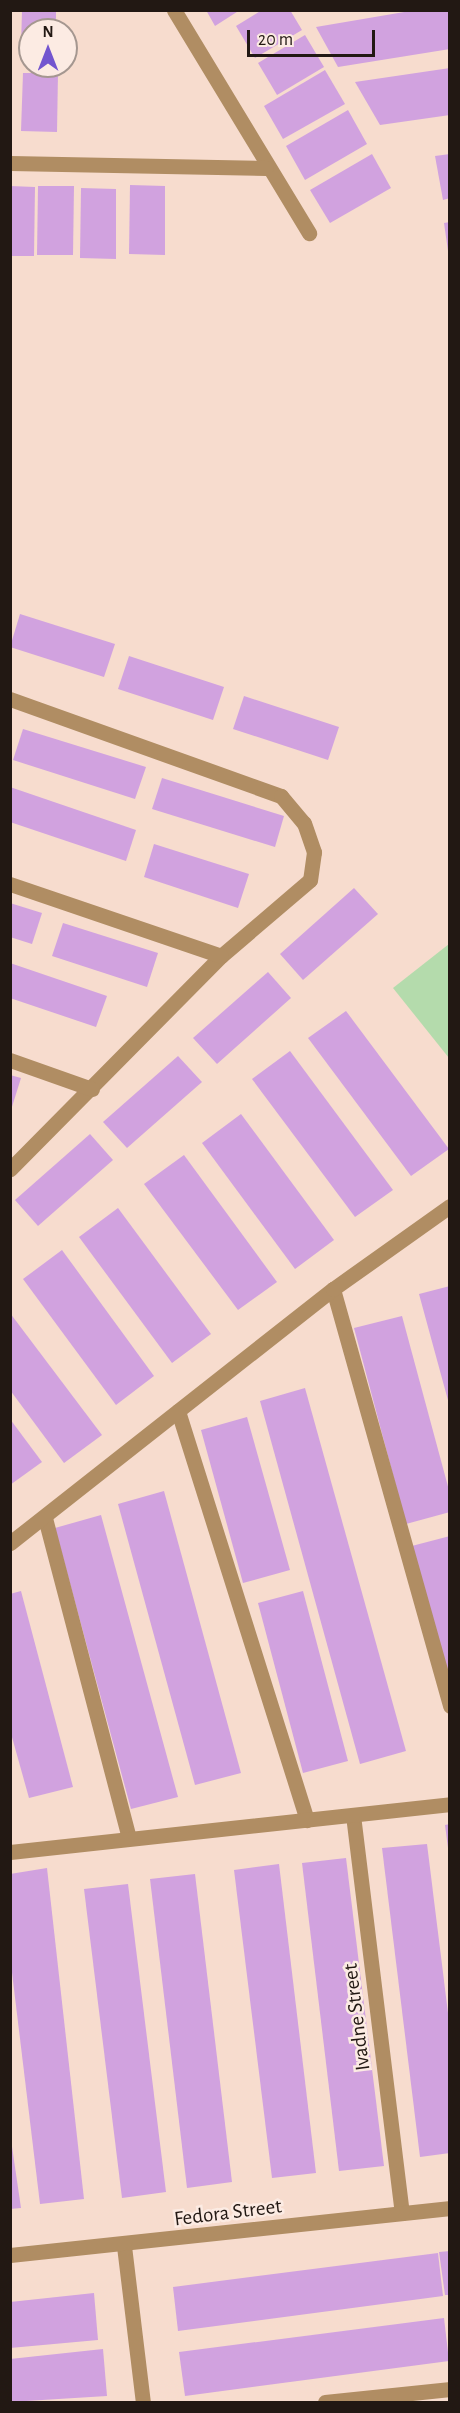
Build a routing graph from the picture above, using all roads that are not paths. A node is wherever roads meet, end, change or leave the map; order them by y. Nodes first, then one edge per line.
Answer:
1 (174, 10) edge
2 (10, 163) edge
3 (266, 168) junction
4 (309, 232) dead end
5 (10, 699) edge
6 (10, 884) edge
7 (221, 956) junction
8 (10, 1060) edge
9 (92, 1089) junction
10 (10, 1169) edge
11 (450, 1206) edge
12 (333, 1288) junction
13 (178, 1411) junction
14 (45, 1518) junction
15 (10, 1543) edge
16 (450, 1706) edge
17 (450, 1804) edge
18 (353, 1815) junction
19 (307, 1820) junction
20 (129, 1838) junction
21 (10, 1852) edge
22 (450, 2208) edge
23 (402, 2213) junction
24 (124, 2246) junction
25 (10, 2255) edge
26 (450, 2389) edge
27 (143, 2403) edge
28 (325, 2403) edge

1 - 3 street
2 - 3 street
3 - 4 street
5 - 7 street
6 - 7 street
7 - 9 street
8 - 9 street
9 - 10 street
11 - 12 street
12 - 13 street
12 - 16 street
13 - 14 street
13 - 19 street
14 - 15 street
14 - 20 street
17 - 18 street
18 - 19 street
18 - 23 street, Ivadne Street
19 - 20 street
20 - 21 street
22 - 23 street, Fedora Street
23 - 24 street, Fedora Street
24 - 25 street, Fedora Street
24 - 27 street
26 - 28 street

